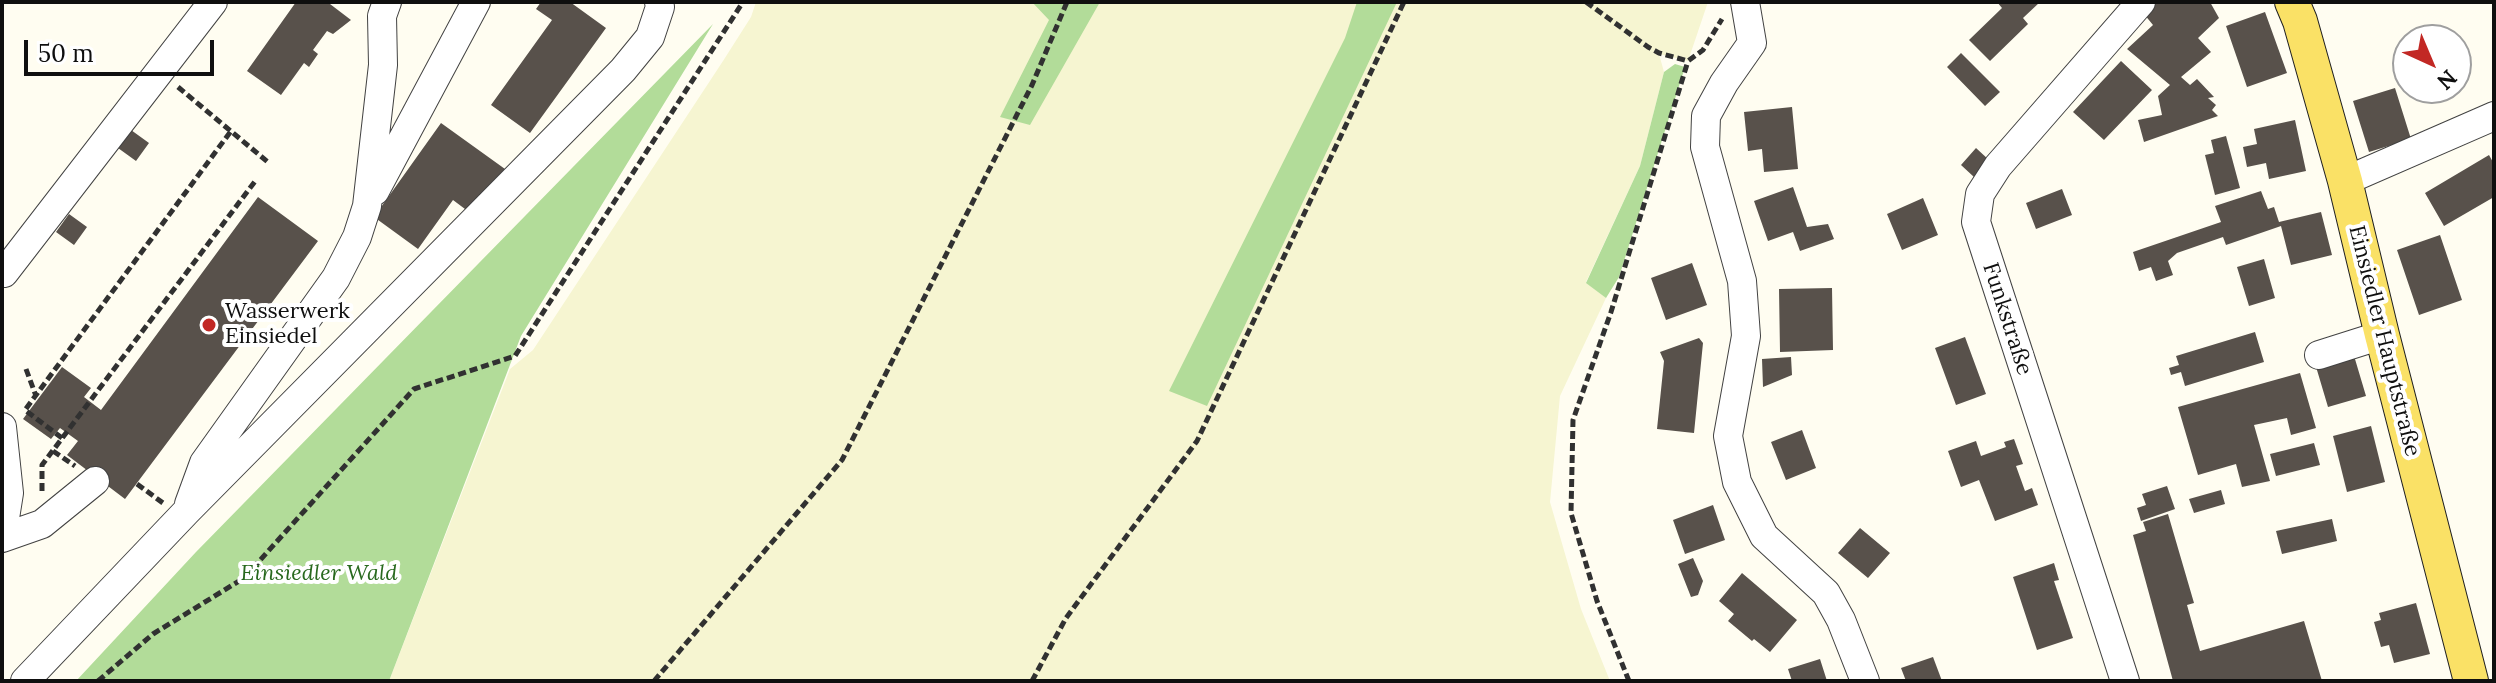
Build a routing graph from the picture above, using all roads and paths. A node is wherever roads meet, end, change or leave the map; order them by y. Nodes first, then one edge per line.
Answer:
1 (213, 2) edge
2 (387, 2) edge
3 (476, 2) edge
4 (659, 2) edge
5 (743, 2) edge
6 (1067, 2) edge
7 (1404, 2) edge
8 (1586, 2) edge
9 (2141, 2) edge
10 (2292, 2) edge
11 (1736, 7) edge
12 (1688, 61) junction
13 (159, 72) junction
14 (2494, 116) edge
15 (231, 131) junction
16 (269, 163) dead end
17 (256, 180) dead end
18 (2345, 181) junction
19 (367, 206) junction
20 (4, 273) edge
21 (2382, 335) junction
22 (2319, 355) dead end
23 (26, 369) dead end
24 (36, 396) junction
25 (2, 427) edge
26 (62, 438) junction
27 (95, 481) dead end
28 (137, 484) dead end
29 (175, 507) junction
30 (42, 524) junction
31 (2, 537) edge
32 (25, 681) edge
33 (98, 681) edge
34 (654, 681) edge
35 (1032, 681) edge
36 (1629, 681) edge
37 (1865, 681) edge
38 (2125, 681) edge
39 (2471, 681) edge

1 - 13 street
2 - 19 street
3 - 19 street
4 - 29 street
5 - 33 path
6 - 34 path
7 - 35 path
8 - 12 path
9 - 38 street, Funkstraße
10 - 18 main road, Einsiedler Hauptstraße
11 - 12 path
11 - 37 street
12 - 36 path
13 - 15 path
13 - 20 street
14 - 18 street
15 - 16 path
15 - 24 path
17 - 26 path
18 - 21 main road, Einsiedler Hauptstraße
19 - 29 street
21 - 22 street
21 - 39 main road, Einsiedler Hauptstraße
23 - 24 path
24 - 26 path
25 - 31 street
26 - 30 path
27 - 30 street
28 - 29 path
29 - 32 street
30 - 31 street

